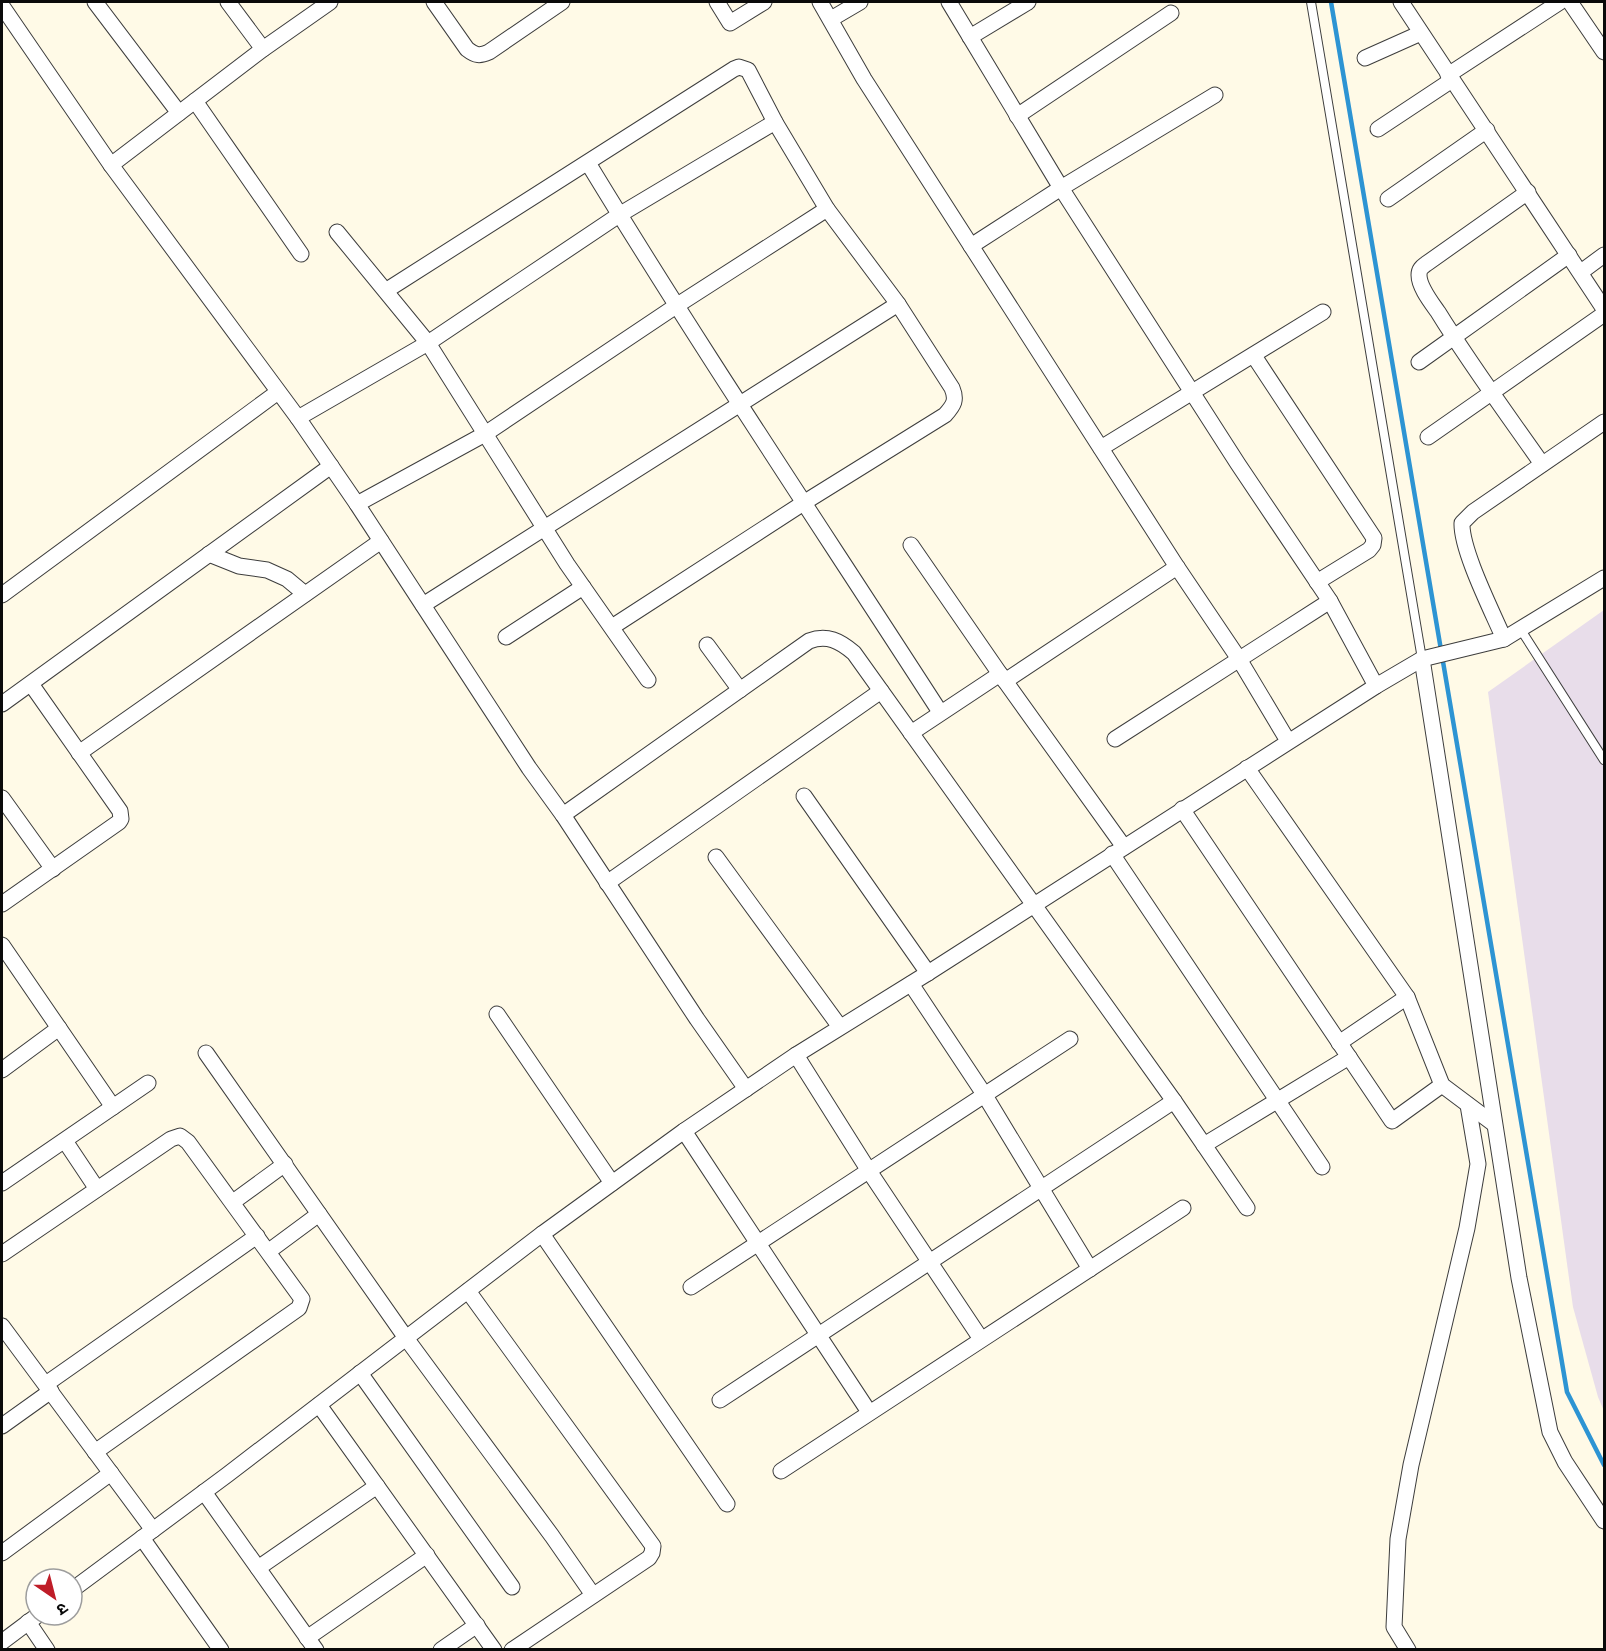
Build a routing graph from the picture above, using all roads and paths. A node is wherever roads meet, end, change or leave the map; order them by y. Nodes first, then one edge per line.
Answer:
1 (95, 2) edge
2 (228, 2) edge
3 (330, 2) edge
4 (434, 2) edge
5 (562, 2) edge
6 (717, 2) edge
7 (764, 2) edge
8 (820, 2) edge
9 (860, 2) edge
10 (949, 2) edge
11 (1028, 2) edge
12 (1311, 2) edge
13 (1401, 2) edge
14 (1560, 2) edge
15 (1570, 2) edge
16 (2, 6) edge
17 (1171, 13) dead end
18 (831, 19) junction
19 (1421, 33) junction
20 (970, 37) junction
21 (263, 49) junction
22 (1605, 52) edge
23 (1365, 58) dead end
24 (1450, 77) junction
25 (1215, 95) dead end
26 (195, 101) junction
27 (179, 113) junction
28 (1017, 116) junction
29 (775, 122) junction
30 (1378, 129) dead end
31 (1487, 130) junction
32 (588, 163) junction
33 (111, 165) junction
34 (1061, 188) junction
35 (1528, 192) junction
36 (1388, 199) dead end
37 (827, 209) junction
38 (619, 215) junction
39 (337, 232) dead end
40 (971, 246) junction
41 (301, 254) dead end
42 (1569, 255) junction
43 (1605, 255) edge
44 (1581, 272) junction
45 (387, 290) junction
46 (897, 304) junction
47 (676, 306) junction
48 (1605, 309) edge
49 (1323, 312) dead end
50 (1605, 314) edge
51 (1453, 337) junction
52 (428, 343) junction
53 (1254, 356) junction
54 (1419, 362) dead end
55 (278, 392) junction
56 (1193, 392) junction
57 (1492, 393) junction
58 (740, 406) junction
59 (298, 418) junction
60 (1605, 422) edge
61 (485, 434) junction
62 (1428, 436) dead end
63 (1101, 448) junction
64 (1542, 464) junction
65 (331, 466) junction
66 (805, 502) junction
67 (357, 504) junction
68 (545, 527) junction
69 (381, 541) junction
70 (911, 545) dead end
71 (209, 554) junction
72 (1177, 567) junction
73 (1605, 578) edge
74 (1317, 582) junction
75 (584, 587) junction
76 (305, 594) junction
77 (2, 595) edge
78 (1330, 601) junction
79 (423, 605) junction
80 (612, 627) junction
81 (1521, 630) junction
82 (506, 638) dead end
83 (1504, 639) junction
84 (706, 645) dead end
85 (1426, 657) junction
86 (1239, 659) junction
87 (1002, 678) junction
88 (648, 680) dead end
89 (31, 684) junction
90 (1376, 686) junction
91 (740, 690) junction
92 (881, 691) junction
93 (2, 704) edge
94 (940, 712) junction
95 (910, 733) junction
96 (1115, 738) dead end
97 (1288, 741) junction
98 (79, 753) junction
99 (1605, 760) edge
100 (1247, 768) junction
101 (804, 796) dead end
102 (2, 798) edge
103 (1182, 809) junction
104 (563, 815) junction
105 (1118, 851) junction
106 (716, 857) dead end
107 (53, 869) junction
108 (607, 883) junction
109 (2, 904) edge
110 (1034, 905) junction
111 (2, 945) edge
112 (928, 973) junction
113 (911, 984) junction
114 (1407, 997) junction
115 (497, 1014) dead end
116 (840, 1027) junction
117 (58, 1028) junction
118 (1070, 1039) dead end
119 (1340, 1043) junction
120 (206, 1053) dead end
121 (796, 1055) junction
122 (1349, 1057) junction
123 (2, 1070) edge
124 (148, 1083) dead end
125 (1442, 1085) junction
126 (746, 1089) junction
127 (984, 1094) junction
128 (1174, 1101) junction
129 (1277, 1101) junction
130 (1468, 1105) junction
131 (113, 1107) junction
132 (1494, 1124) junction
133 (684, 1131) junction
134 (65, 1141) junction
135 (1204, 1145) junction
136 (285, 1164) junction
137 (1322, 1167) dead end
138 (868, 1171) junction
139 (2, 1183) edge
140 (612, 1183) junction
141 (1042, 1188) junction
142 (97, 1189) junction
143 (233, 1202) junction
144 (1183, 1208) dead end
145 (1247, 1208) dead end
146 (319, 1214) junction
147 (542, 1234) junction
148 (257, 1236) junction
149 (758, 1244) junction
150 (269, 1251) junction
151 (2, 1254) edge
152 (928, 1262) junction
153 (1090, 1269) junction
154 (691, 1287) dead end
155 (468, 1291) junction
156 (2, 1326) edge
157 (818, 1335) junction
158 (406, 1338) junction
159 (981, 1339) junction
160 (360, 1373) junction
161 (49, 1388) junction
162 (720, 1400) dead end
163 (319, 1405) junction
164 (869, 1412) junction
165 (2, 1426) edge
166 (95, 1452) junction
167 (780, 1471) dead end
168 (111, 1473) junction
169 (377, 1486) junction
170 (204, 1492) junction
171 (727, 1504) dead end
172 (1605, 1521) edge
173 (148, 1534) junction
174 (2, 1553) edge
175 (427, 1555) junction
176 (258, 1568) junction
177 (84, 1581) edge
178 (512, 1587) dead end
179 (593, 1595) junction
180 (477, 1625) junction
181 (24, 1626) edge
182 (37, 1627) edge
183 (2, 1642) edge
184 (312, 1644) edge
185 (47, 1650) edge
186 (221, 1650) edge
187 (441, 1650) edge
188 (494, 1650) edge
189 (512, 1650) edge
190 (1408, 1650) edge

1 - 27 street
2 - 21 street
3 - 21 street
4 - 5 street
6 - 7 street
8 - 18 street
9 - 18 street
10 - 20 street
11 - 20 street
12 - 85 lane
13 - 19 street
14 - 24 street
15 - 22 street
16 - 33 street
17 - 28 street
18 - 40 street
19 - 23 street
19 - 24 street
20 - 28 street
21 - 26 street
24 - 30 street
24 - 31 street
25 - 34 street
26 - 27 street
26 - 41 street
27 - 33 street
28 - 34 street
29 - 32 street
29 - 37 street
29 - 38 street
31 - 35 street
31 - 36 street
32 - 38 street
32 - 45 street
33 - 55 street
34 - 40 street
34 - 56 street
35 - 42 street
35 - 51 street
37 - 46 street
37 - 47 street
38 - 47 street
38 - 52 street
39 - 45 street
40 - 63 street
42 - 44 street
42 - 51 street
43 - 44 street
44 - 48 street
45 - 52 street
46 - 58 street
46 - 66 street
47 - 58 street
47 - 61 street
49 - 53 street
50 - 57 street
51 - 54 street
51 - 57 street
52 - 59 street
52 - 61 street
53 - 56 street
53 - 74 street
55 - 59 street
55 - 77 street
56 - 63 street
56 - 74 street
57 - 62 street
57 - 64 street
58 - 66 street
58 - 68 street
59 - 65 street
60 - 64 street
61 - 67 street
61 - 68 street
63 - 72 street
64 - 83 street
65 - 67 street
65 - 71 street
66 - 80 street
66 - 94 street
67 - 69 street
68 - 75 street
68 - 79 street
69 - 76 street
69 - 79 street
70 - 87 street
71 - 76 street
71 - 89 street
72 - 86 street
72 - 87 street
73 - 81 street
74 - 78 street
75 - 80 street
75 - 82 street
76 - 98 street
78 - 86 street
78 - 90 street
79 - 104 street
80 - 88 street
81 - 83 street
81 - 99 lane
83 - 85 street
84 - 91 street
85 - 90 street
85 - 132 street
86 - 96 street
86 - 97 street
87 - 94 street
87 - 105 street
89 - 93 street
89 - 98 street
90 - 97 street
91 - 92 street
91 - 104 street
92 - 95 street
92 - 108 street
94 - 95 street
95 - 110 street
97 - 100 street
98 - 107 street
100 - 103 street
100 - 114 street
101 - 112 street
102 - 107 street
103 - 105 street
103 - 119 street
104 - 108 street
105 - 110 street
105 - 129 street
106 - 116 street
107 - 109 street
108 - 126 street
110 - 112 street
110 - 128 street
111 - 117 street
112 - 113 street
113 - 116 street
113 - 127 street
114 - 119 street
114 - 125 street
115 - 140 street
116 - 121 street
117 - 123 street
117 - 131 street
118 - 127 street
119 - 122 street
120 - 136 street
121 - 126 street
121 - 138 street
122 - 125 street
122 - 129 street
124 - 131 street
125 - 130 street
126 - 133 street
127 - 138 street
127 - 141 street
128 - 135 street
128 - 141 street
129 - 135 street
129 - 137 street
130 - 132 street
130 - 190 street
131 - 134 street
132 - 172 street
133 - 140 street
133 - 149 street
134 - 139 street
134 - 142 street
135 - 145 street
136 - 143 street
136 - 146 street
138 - 149 street
138 - 152 street
140 - 147 street
141 - 152 street
141 - 153 street
142 - 143 street
142 - 151 street
143 - 148 street
144 - 153 street
146 - 150 street
146 - 158 street
147 - 155 street
147 - 171 street
148 - 150 street
148 - 161 street
149 - 154 street
149 - 157 street
150 - 166 street
152 - 157 street
152 - 159 street
153 - 159 street
155 - 158 street
155 - 179 street
156 - 161 street
157 - 162 street
157 - 164 street
158 - 160 street
158 - 179 street
159 - 164 street
160 - 163 street
160 - 178 street
161 - 165 street
161 - 166 street
163 - 169 street
163 - 170 street
164 - 167 street
166 - 168 street
168 - 173 street
168 - 174 street
169 - 175 street
169 - 176 street
170 - 173 street
170 - 176 street
173 - 177 street
173 - 186 street
175 - 180 street
175 - 184 street
176 - 184 street
179 - 189 street
180 - 187 street
180 - 188 street
181 - 183 street
182 - 185 street

